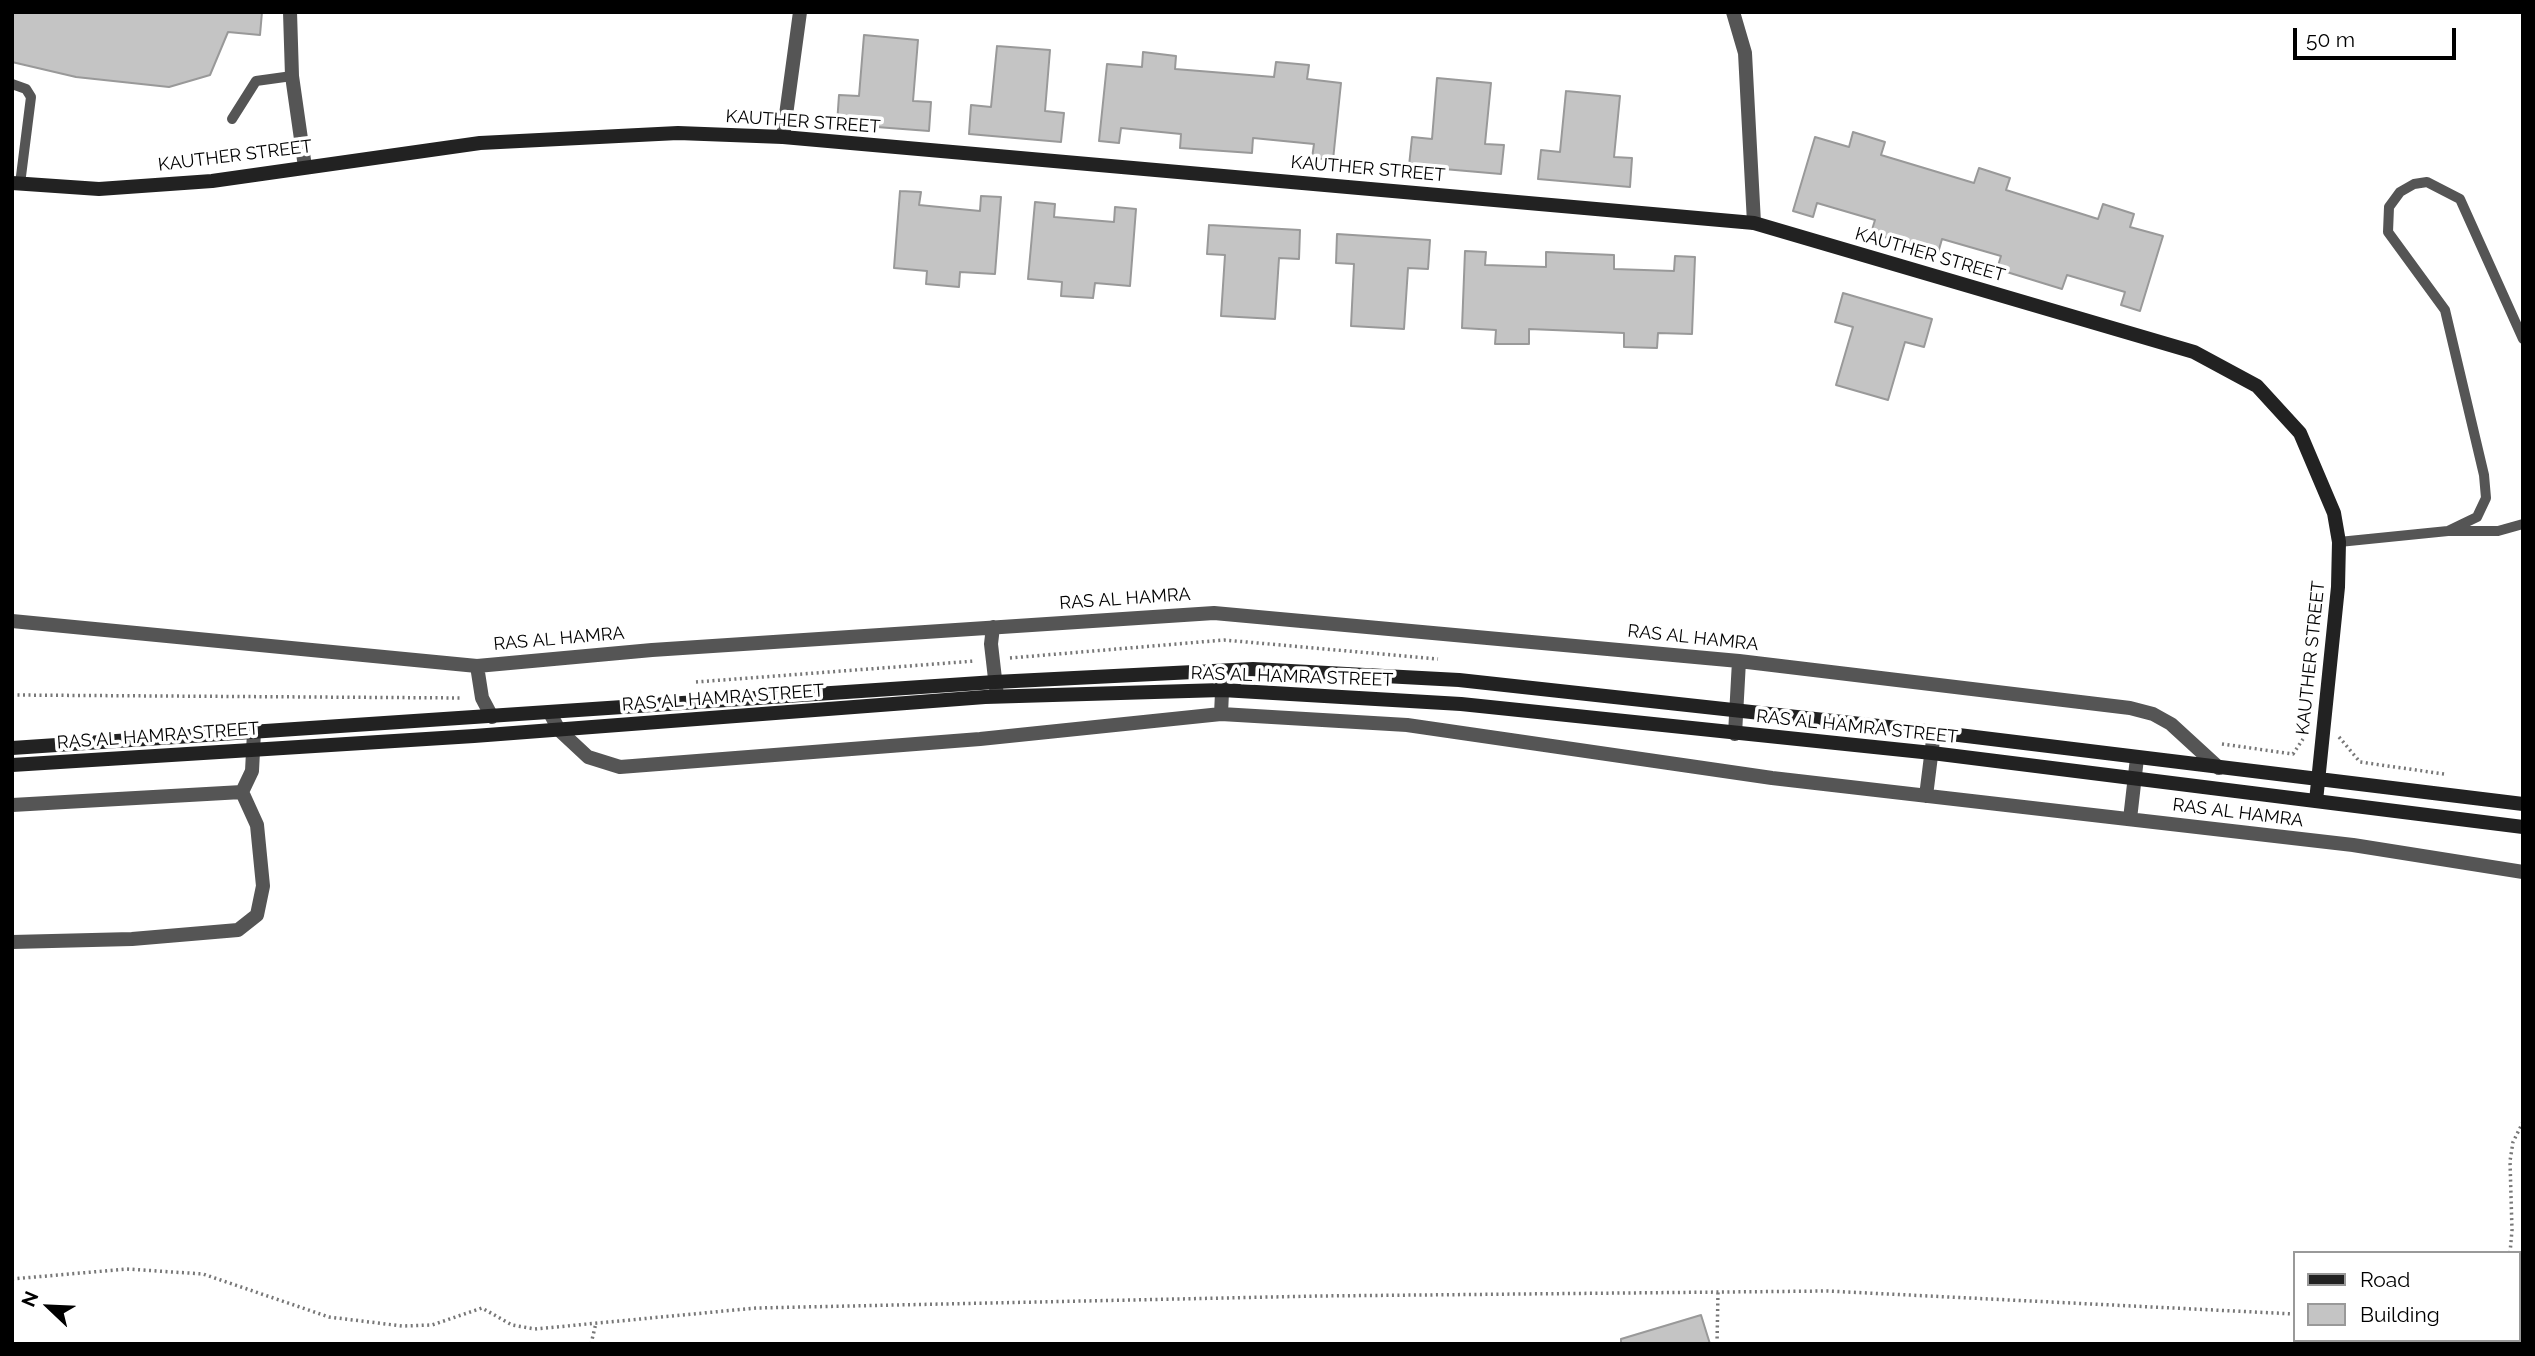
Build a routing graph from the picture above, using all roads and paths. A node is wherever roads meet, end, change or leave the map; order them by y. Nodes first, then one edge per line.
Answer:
1 (290, 12) edge
2 (800, 12) edge
3 (1732, 12) edge
4 (292, 76) junction
5 (12, 84) edge
6 (232, 119) dead end
7 (783, 137) junction
8 (305, 167) junction
9 (16, 183) edge
10 (1754, 223) junction
11 (2523, 339) edge
12 (2523, 524) edge
13 (2448, 531) junction
14 (2339, 541) junction
15 (12, 621) edge
16 (993, 627) junction
17 (1739, 661) junction
18 (477, 666) junction
19 (1223, 671) junction
20 (996, 689) junction
21 (1222, 690) junction
22 (1736, 710) junction
23 (550, 713) junction
24 (1221, 714) junction
25 (492, 717) junction
26 (559, 730) junction
27 (254, 732) junction
28 (1934, 732) junction
29 (501, 734) junction
30 (1735, 734) junction
31 (12, 748) edge
32 (253, 748) junction
33 (1932, 753) junction
34 (2137, 758) junction
35 (12, 765) edge
36 (2219, 768) junction
37 (2135, 777) junction
38 (2318, 779) junction
39 (242, 792) junction
40 (1926, 796) junction
41 (2316, 801) junction
42 (2523, 804) edge
43 (12, 805) edge
44 (2130, 820) junction
45 (2523, 827) edge
46 (2523, 872) edge
47 (12, 942) edge
48 (2523, 1122) edge
49 (2510, 1251) edge
50 (12, 1279) edge
51 (1718, 1292) junction
52 (2294, 1314) edge
53 (596, 1323) junction
54 (591, 1344) edge
55 (1717, 1344) edge

1 - 4 street
2 - 7 street
3 - 10 street
4 - 6 lane
4 - 8 street
5 - 9 lane
7 - 8 street, KAUTHER STREET
7 - 10 street, KAUTHER STREET
8 - 9 street, KAUTHER STREET
10 - 14 street, KAUTHER STREET
11 - 13 lane
12 - 13 lane
13 - 14 lane
14 - 38 street, KAUTHER STREET
15 - 18 street, RAS AL HAMRA
16 - 17 street, RAS AL HAMRA
16 - 18 street, RAS AL HAMRA
16 - 20 street
17 - 22 street
17 - 36 street, RAS AL HAMRA
18 - 25 street
19 - 20 street, RAS AL HAMRA STREET
19 - 21 street
19 - 22 street, RAS AL HAMRA STREET
20 - 21 street, RAS AL HAMRA STREET
20 - 23 street, RAS AL HAMRA STREET
20 - 26 street, RAS AL HAMRA STREET
21 - 24 street
21 - 30 street, RAS AL HAMRA STREET
22 - 28 street, RAS AL HAMRA STREET
22 - 30 street
23 - 25 street, RAS AL HAMRA STREET
23 - 26 street, RAS AL HAMRA
24 - 26 street, RAS AL HAMRA
24 - 40 street, RAS AL HAMRA
25 - 27 street, RAS AL HAMRA STREET
25 - 29 street
26 - 29 street, RAS AL HAMRA STREET
27 - 31 street, RAS AL HAMRA STREET
27 - 32 street
28 - 33 street
28 - 34 street, RAS AL HAMRA STREET
29 - 32 street, RAS AL HAMRA STREET
30 - 33 street, RAS AL HAMRA STREET
32 - 35 street, RAS AL HAMRA STREET
32 - 39 street
33 - 37 street, RAS AL HAMRA STREET
33 - 40 street
34 - 36 street, RAS AL HAMRA STREET
34 - 37 street
36 - 38 street, RAS AL HAMRA STREET
37 - 41 street, RAS AL HAMRA STREET
37 - 44 street
38 - 41 street, KAUTHER STREET
38 - 42 street, RAS AL HAMRA STREET
39 - 43 street
39 - 47 street
40 - 44 street, RAS AL HAMRA
41 - 45 street, RAS AL HAMRA STREET
44 - 46 street, RAS AL HAMRA
48 - 49 path
50 - 53 path
51 - 52 path
51 - 53 path
51 - 55 path
53 - 54 path

